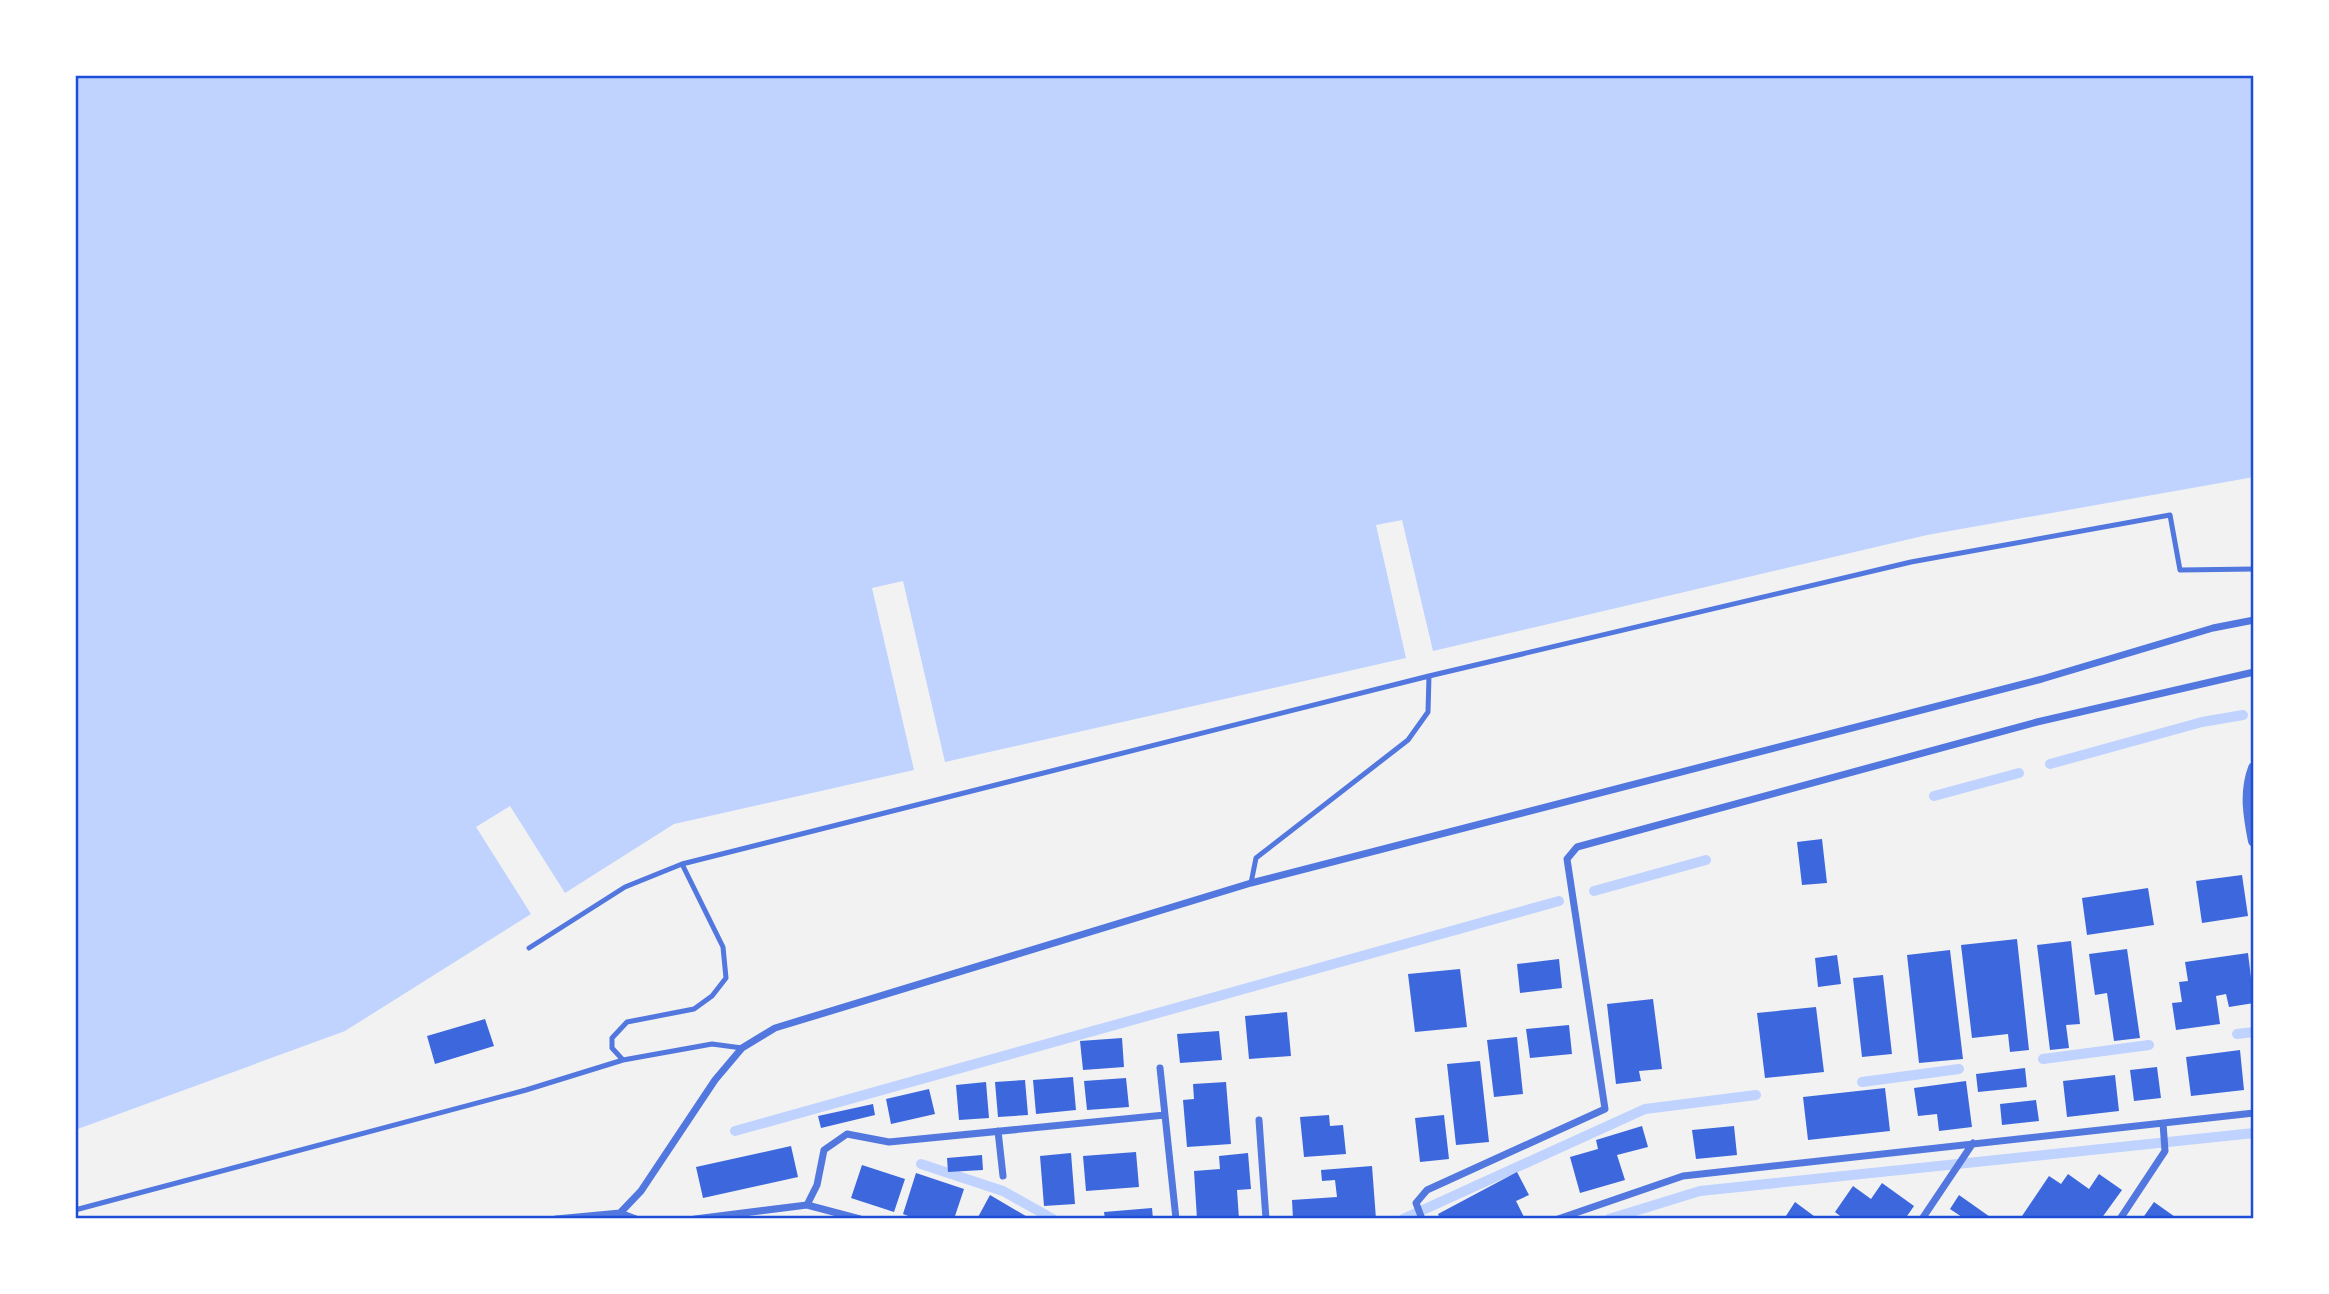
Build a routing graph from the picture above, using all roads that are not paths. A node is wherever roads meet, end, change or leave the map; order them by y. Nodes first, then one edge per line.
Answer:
1 (2254, 569) edge
2 (2254, 620) edge
3 (2254, 672) edge
4 (1429, 676) junction
5 (2254, 768) edge
6 (2254, 841) edge
7 (682, 864) junction
8 (1251, 883) junction
9 (529, 948) dead end
10 (742, 1048) junction
11 (622, 1060) junction
12 (1160, 1068) dead end
13 (2254, 1114) edge
14 (1165, 1115) junction
15 (1259, 1120) dead end
16 (2164, 1123) junction
17 (998, 1131) junction
18 (1973, 1143) junction
19 (1003, 1176) dead end
20 (807, 1205) junction
21 (75, 1210) edge
22 (620, 1213) junction
23 (556, 1219) edge
24 (636, 1219) edge
25 (695, 1219) edge
26 (860, 1219) edge
27 (1176, 1219) edge
28 (1266, 1219) edge
29 (1422, 1219) edge
30 (1558, 1219) edge
31 (1922, 1219) edge
32 (2120, 1219) edge

1 - 4 lane
2 - 8 street
3 - 29 street
4 - 7 lane
4 - 8 lane
5 - 6 street
7 - 9 lane
7 - 11 lane
8 - 10 street
10 - 11 lane
10 - 22 street
11 - 21 lane
12 - 14 street
13 - 16 street
14 - 17 street
14 - 27 street
15 - 28 street
16 - 18 street
16 - 32 street
17 - 19 street
17 - 20 street
18 - 30 street
18 - 31 street
20 - 25 street
20 - 26 street
22 - 23 street
22 - 24 street

